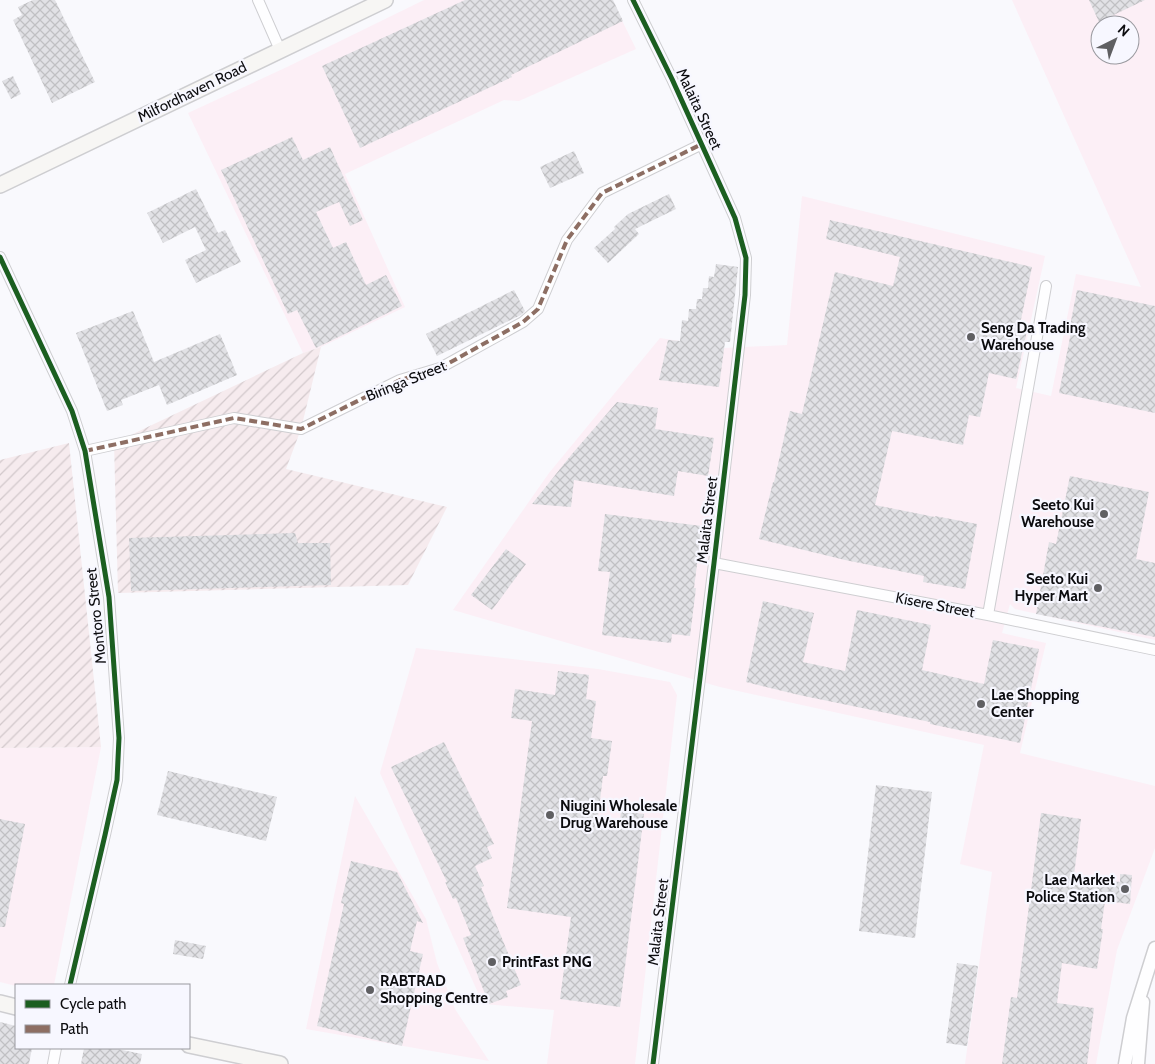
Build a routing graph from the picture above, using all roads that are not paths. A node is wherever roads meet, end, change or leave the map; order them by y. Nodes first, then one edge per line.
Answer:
1 (258, 0) edge
2 (385, 0) edge
3 (633, 0) edge
4 (280, 50) junction
5 (702, 144) junction
6 (0, 185) edge
7 (0, 258) edge
8 (1046, 286) dead end
9 (85, 451) junction
10 (714, 563) junction
11 (988, 615) junction
12 (1155, 650) edge
13 (1155, 948) edge
14 (1145, 982) junction
15 (70, 984) edge
16 (0, 1003) edge
17 (15, 1007) edge
18 (190, 1045) edge
19 (56, 1049) edge
20 (53, 1064) edge
21 (280, 1064) edge
22 (654, 1064) edge
23 (1125, 1064) edge
24 (1138, 1064) edge

1 - 4 street
2 - 4 main road, Milfordhaven Road
3 - 5 street, Malaita Street
4 - 6 main road, Milfordhaven Road
5 - 9 street, Biringa Street
5 - 10 street, Malaita Street
7 - 9 street, Montoro Street
8 - 11 street
9 - 15 street, Montoro Street
10 - 11 street, Kisere Street
10 - 22 street, Malaita Street
11 - 12 street, Kisere Street
13 - 14 street
14 - 23 street
14 - 24 street
16 - 17 main road
18 - 21 main road
19 - 20 street

